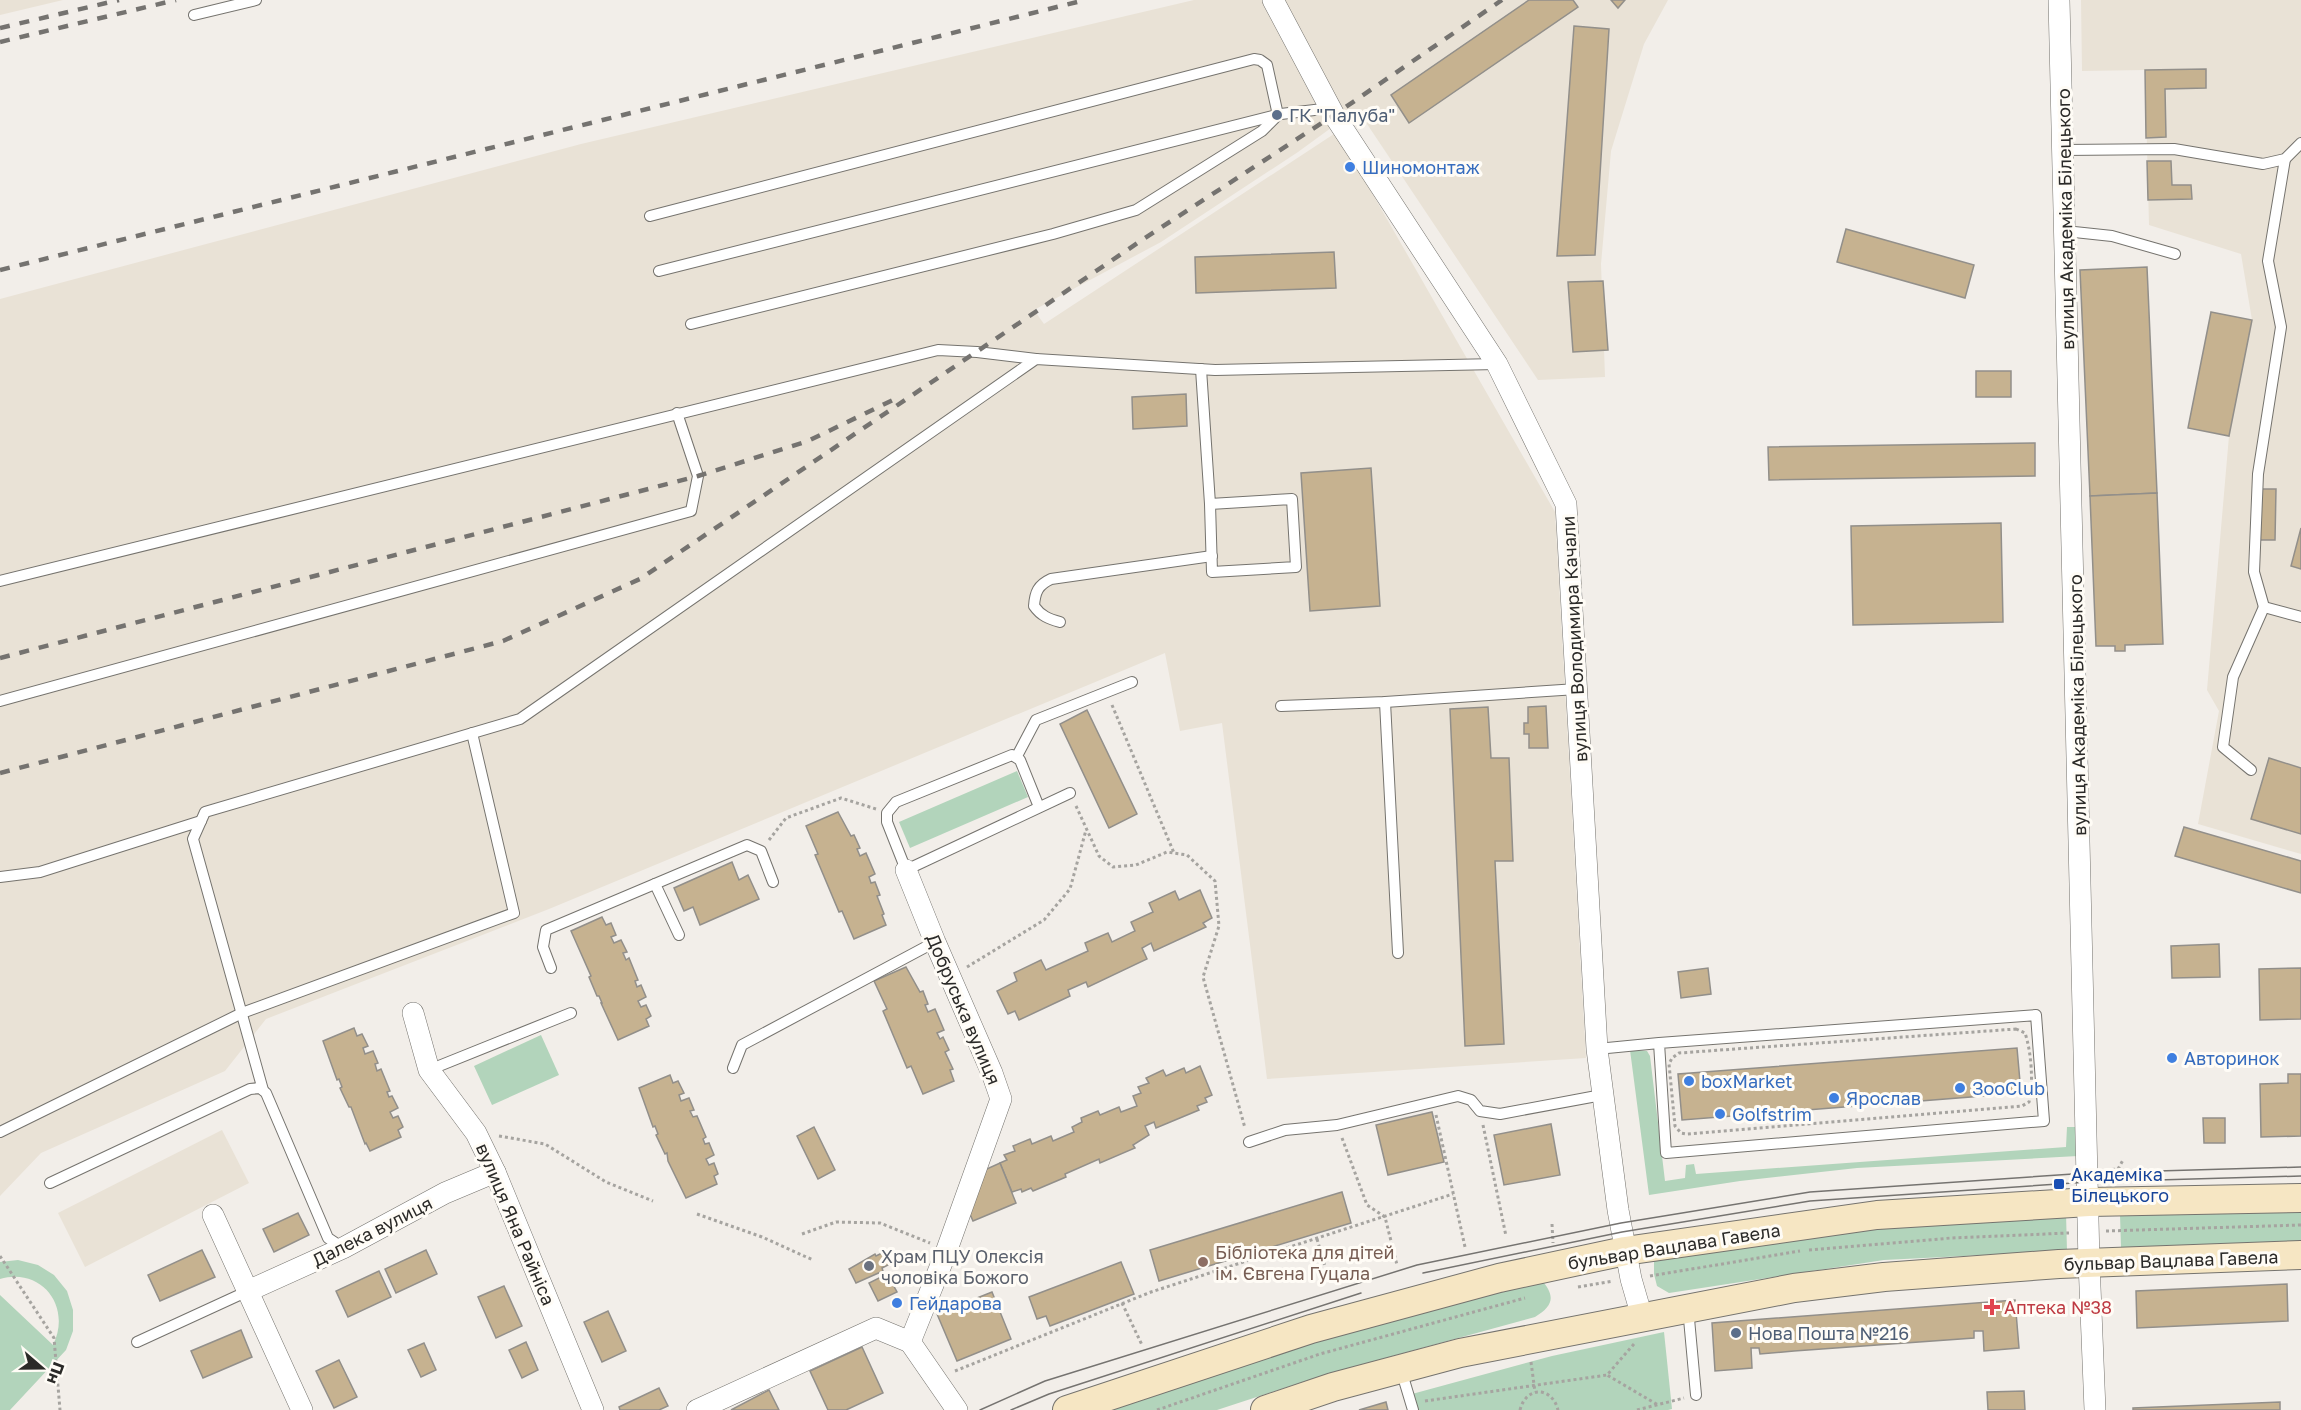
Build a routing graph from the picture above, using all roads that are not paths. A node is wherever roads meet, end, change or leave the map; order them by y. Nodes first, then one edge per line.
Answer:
1 (256, 0) edge
2 (1273, 0) edge
3 (2060, 0) edge
4 (194, 15) dead end
5 (1331, 108) junction
6 (1278, 115) junction
7 (2301, 143) edge
8 (2063, 150) junction
9 (2285, 159) junction
10 (650, 216) dead end
11 (2065, 231) junction
12 (2175, 254) dead end
13 (659, 271) dead end
14 (691, 324) dead end
15 (1036, 359) junction
16 (1497, 364) junction
17 (1201, 369) junction
18 (677, 413) junction
19 (1210, 504) junction
20 (1212, 556) junction
21 (0, 581) edge
22 (2264, 607) junction
23 (2301, 617) edge
24 (1060, 622) dead end
25 (1132, 682) dead end
26 (1577, 689) junction
27 (0, 701) edge
28 (1385, 702) junction
29 (1281, 706) dead end
30 (472, 733) junction
31 (1017, 756) junction
32 (2251, 770) dead end
33 (1070, 793) road end
34 (1039, 807) junction
35 (201, 821) junction
36 (906, 870) junction
37 (0, 878) edge
38 (773, 882) dead end
39 (655, 884) junction
40 (680, 935) dead end
41 (935, 942) junction
42 (1398, 953) dead end
43 (551, 968) dead end
44 (242, 1013) junction
45 (413, 1013) dead end
46 (571, 1013) dead end
47 (1659, 1043) junction
48 (1597, 1049) junction
49 (733, 1068) dead end
50 (429, 1070) junction
51 (263, 1090) junction
52 (1602, 1095) junction
53 (0, 1132) edge
54 (1249, 1142) road end
55 (495, 1172) junction
56 (50, 1184) dead end
57 (2301, 1198) edge
58 (2089, 1202) junction
59 (213, 1215) dead end
60 (343, 1248) junction
61 (1625, 1251) junction
62 (2301, 1255) edge
63 (2089, 1262) junction
64 (248, 1291) junction
65 (1688, 1308) junction
66 (1641, 1327) junction
67 (137, 1342) dead end
68 (910, 1342) junction
69 (1401, 1370) junction
70 (1696, 1395) road end
71 (1412, 1406) edge
72 (302, 1410) edge
73 (593, 1410) edge
74 (697, 1410) edge
75 (957, 1410) edge
76 (1067, 1410) edge
77 (1265, 1410) edge
78 (2095, 1410) edge

1 - 4 lane
2 - 5 street, вулиця Володимира Качали
3 - 8 street, вулиця Академіка Білецького
5 - 6 lane
5 - 16 street, вулиця Володимира Качали
6 - 10 lane
6 - 13 lane
6 - 14 lane
7 - 9 lane
8 - 9 lane
8 - 11 street, вулиця Академіка Білецького
9 - 22 lane
11 - 12 lane
11 - 58 street, вулиця Академіка Білецького
15 - 17 lane
15 - 18 lane
15 - 30 lane
16 - 17 lane
16 - 26 street, вулиця Володимира Качали
17 - 19 lane
18 - 21 lane
18 - 27 lane
19 - 20 lane
19 - 20 lane
20 - 24 lane
22 - 23 lane
22 - 32 lane
25 - 31 lane
26 - 28 lane
26 - 48 street, вулиця Володимира Качали
28 - 29 lane
28 - 42 lane
30 - 35 lane
30 - 44 lane
31 - 34 lane
31 - 36 lane
33 - 34 lane
34 - 36 lane
35 - 37 lane
35 - 44 lane
36 - 41 street, Добруська вулиця
38 - 39 lane
39 - 40 lane
39 - 43 lane
41 - 49 lane
41 - 68 street, Добруська вулиця
44 - 51 lane
44 - 53 lane
45 - 50 street, вулиця Яна Райніса
46 - 50 lane
47 - 47 lane
47 - 48 lane
48 - 52 street, вулиця Володимира Качали
50 - 55 street, вулиця Яна Райніса
51 - 56 lane
51 - 60 lane
52 - 54 lane
52 - 61 street, вулиця Володимира Качали
55 - 60 street, Далека вулиця
55 - 73 street, вулиця Яна Райніса
57 - 58 main road, бульвар Вацлава Гавела
58 - 61 main road, бульвар Вацлава Гавела
58 - 63 street, вулиця Академіка Білецького
59 - 64 street
60 - 64 street, Далека вулиця
61 - 66 street, вулиця Володимира Качали
61 - 76 main road, бульвар Вацлава Гавела
62 - 63 main road, бульвар Вацлава Гавела
63 - 65 main road, бульвар Вацлава Гавела
63 - 78 street, вулиця Академіка Білецького
64 - 67 lane
64 - 72 street
65 - 66 main road, бульвар Вацлава Гавела
65 - 70 lane
66 - 69 main road, бульвар Вацлава Гавела
68 - 74 street
68 - 75 street
69 - 71 lane
69 - 77 main road, бульвар Вацлава Гавела

